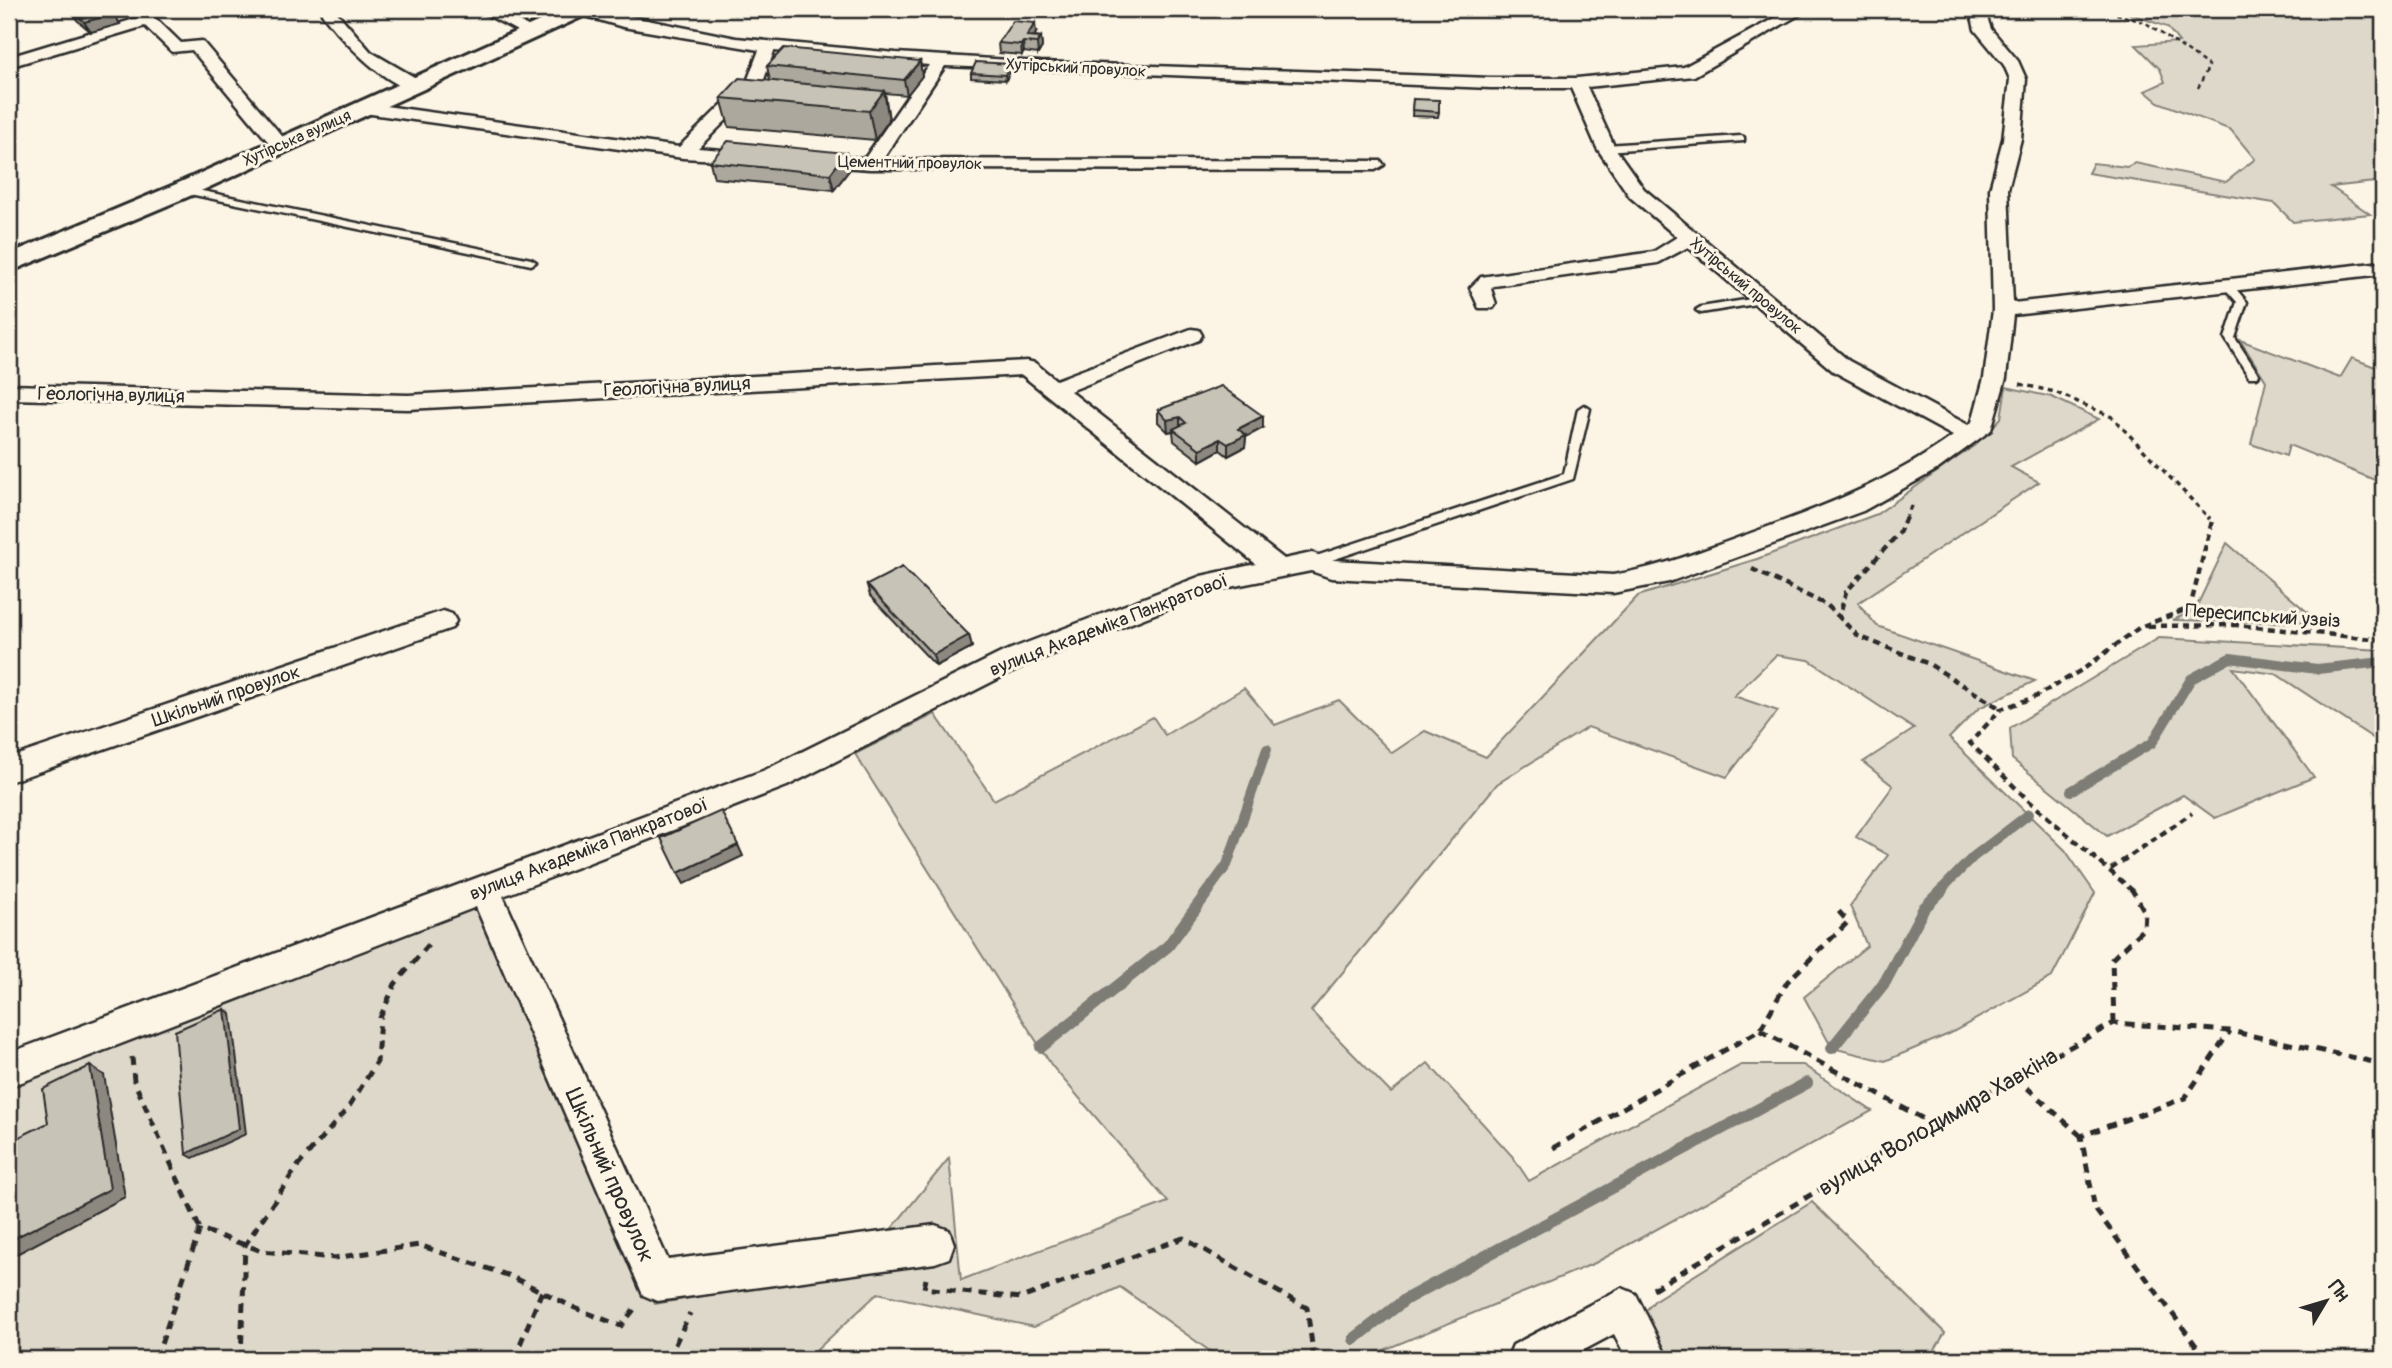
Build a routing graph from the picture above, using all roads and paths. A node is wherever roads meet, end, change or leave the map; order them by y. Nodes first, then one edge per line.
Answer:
1 (326, 9) edge
2 (484, 9) edge
3 (581, 9) edge
4 (1802, 9) edge
5 (1977, 9) edge
6 (2101, 9) edge
7 (143, 14) edge
8 (531, 32) junction
9 (768, 46) junction
10 (940, 61) junction
11 (9, 62) edge
12 (1577, 83) junction
13 (415, 85) junction
14 (2198, 88) dead end
15 (364, 108) junction
16 (1741, 139) dead end
17 (281, 146) junction
18 (1606, 148) junction
19 (683, 153) junction
20 (870, 164) junction
21 (1376, 164) dead end
22 (183, 190) junction
23 (1689, 238) junction
24 (531, 262) dead end
25 (9, 264) edge
26 (2383, 268) edge
27 (2226, 284) junction
28 (1764, 300) junction
29 (1486, 304) dead end
30 (1701, 310) dead end
31 (2003, 310) junction
32 (1191, 335) dead end
33 (2253, 375) dead end
34 (1995, 378) junction
35 (1054, 389) junction
36 (9, 392) edge
37 (1584, 409) dead end
38 (1969, 435) junction
39 (1930, 464) junction
40 (1730, 551) junction
41 (1312, 562) junction
42 (1276, 566) junction
43 (1839, 617) junction
44 (443, 621) dead end
45 (2140, 627) junction
46 (2383, 640) edge
47 (2001, 709) junction
48 (9, 770) edge
49 (2192, 813) dead end
50 (2111, 869) junction
51 (484, 889) junction
52 (438, 907) junction
53 (1835, 907) dead end
54 (2114, 1023) junction
55 (128, 1024) junction
56 (1760, 1030) junction
57 (2230, 1031) junction
58 (2383, 1064) edge
59 (9, 1070) edge
60 (2015, 1077) junction
61 (1931, 1123) junction
62 (2081, 1136) junction
63 (1553, 1148) dead end
64 (200, 1229) junction
65 (935, 1244) joint
66 (245, 1245) junction
67 (708, 1274) junction
68 (657, 1281) junction
69 (542, 1291) junction
70 (1622, 1308) junction
71 (156, 1359) edge
72 (241, 1359) edge
73 (514, 1359) edge
74 (668, 1359) edge
75 (1314, 1359) edge
76 (1527, 1359) edge
77 (1648, 1359) edge
78 (2206, 1359) edge

1 - 13 street
2 - 8 street
3 - 8 main road, Хутірська вулиця
3 - 9 street, Хутірський провулок
4 - 12 street, Хутірський провулок
5 - 31 street, вулиця Академіка Панкратової
6 - 14 path
7 - 11 street
7 - 17 street
8 - 13 main road, Хутірська вулиця
9 - 10 street, Хутірський провулок
9 - 19 street
10 - 12 street, Хутірський провулок
10 - 20 street
12 - 18 street, Хутірський провулок
13 - 15 main road, Хутірська вулиця
15 - 17 main road, Хутірська вулиця
15 - 19 street, Цементний провулок
16 - 18 lane
17 - 22 main road, Хутірська вулиця
18 - 23 street, Хутірський провулок
19 - 20 street, Цементний провулок
20 - 21 street, Цементний провулок
22 - 24 lane
22 - 25 main road, Хутірська вулиця
23 - 28 street, Хутірський провулок
23 - 29 street
26 - 27 street
27 - 31 street
27 - 33 lane
28 - 30 lane
28 - 38 street, Хутірський провулок
31 - 34 street, вулиця Академіка Панкратової
32 - 35 street
34 - 38 street, вулиця Академіка Панкратової
34 - 45 path
35 - 36 street, Геологічна вулиця
35 - 42 street, Геологічна вулиця
37 - 41 lane
38 - 39 street, вулиця Академіка Панкратової
39 - 40 street, вулиця Академіка Панкратової
39 - 43 path
40 - 41 street, вулиця Академіка Панкратової
40 - 43 path
41 - 42 street, вулиця Академіка Панкратової
42 - 51 street, вулиця Академіка Панкратової
43 - 47 path
44 - 48 street, Шкільний провулок
45 - 46 path, Пересипський узвіз
45 - 47 path
47 - 50 path
49 - 50 path
50 - 54 path
51 - 52 street, вулиця Академіка Панкратової
51 - 68 street, Шкільний провулок
52 - 55 street, вулиця Академіка Панкратової
52 - 66 path
53 - 56 path
54 - 57 path
54 - 60 path, вулиця Володимира Хавкіна
55 - 59 street, вулиця Академіка Панкратової
55 - 64 path
56 - 61 path
56 - 63 path
57 - 58 path
57 - 62 path
60 - 61 path, вулиця Володимира Хавкіна
60 - 62 path
61 - 70 path, вулиця Володимира Хавкіна
62 - 78 path
64 - 66 path
64 - 71 path
65 - 67 street, Шкільний провулок
65 - 75 path
66 - 69 path
66 - 72 path
67 - 68 street, Шкільний провулок
67 - 74 path
68 - 69 path
69 - 73 path
70 - 76 street
70 - 77 street

